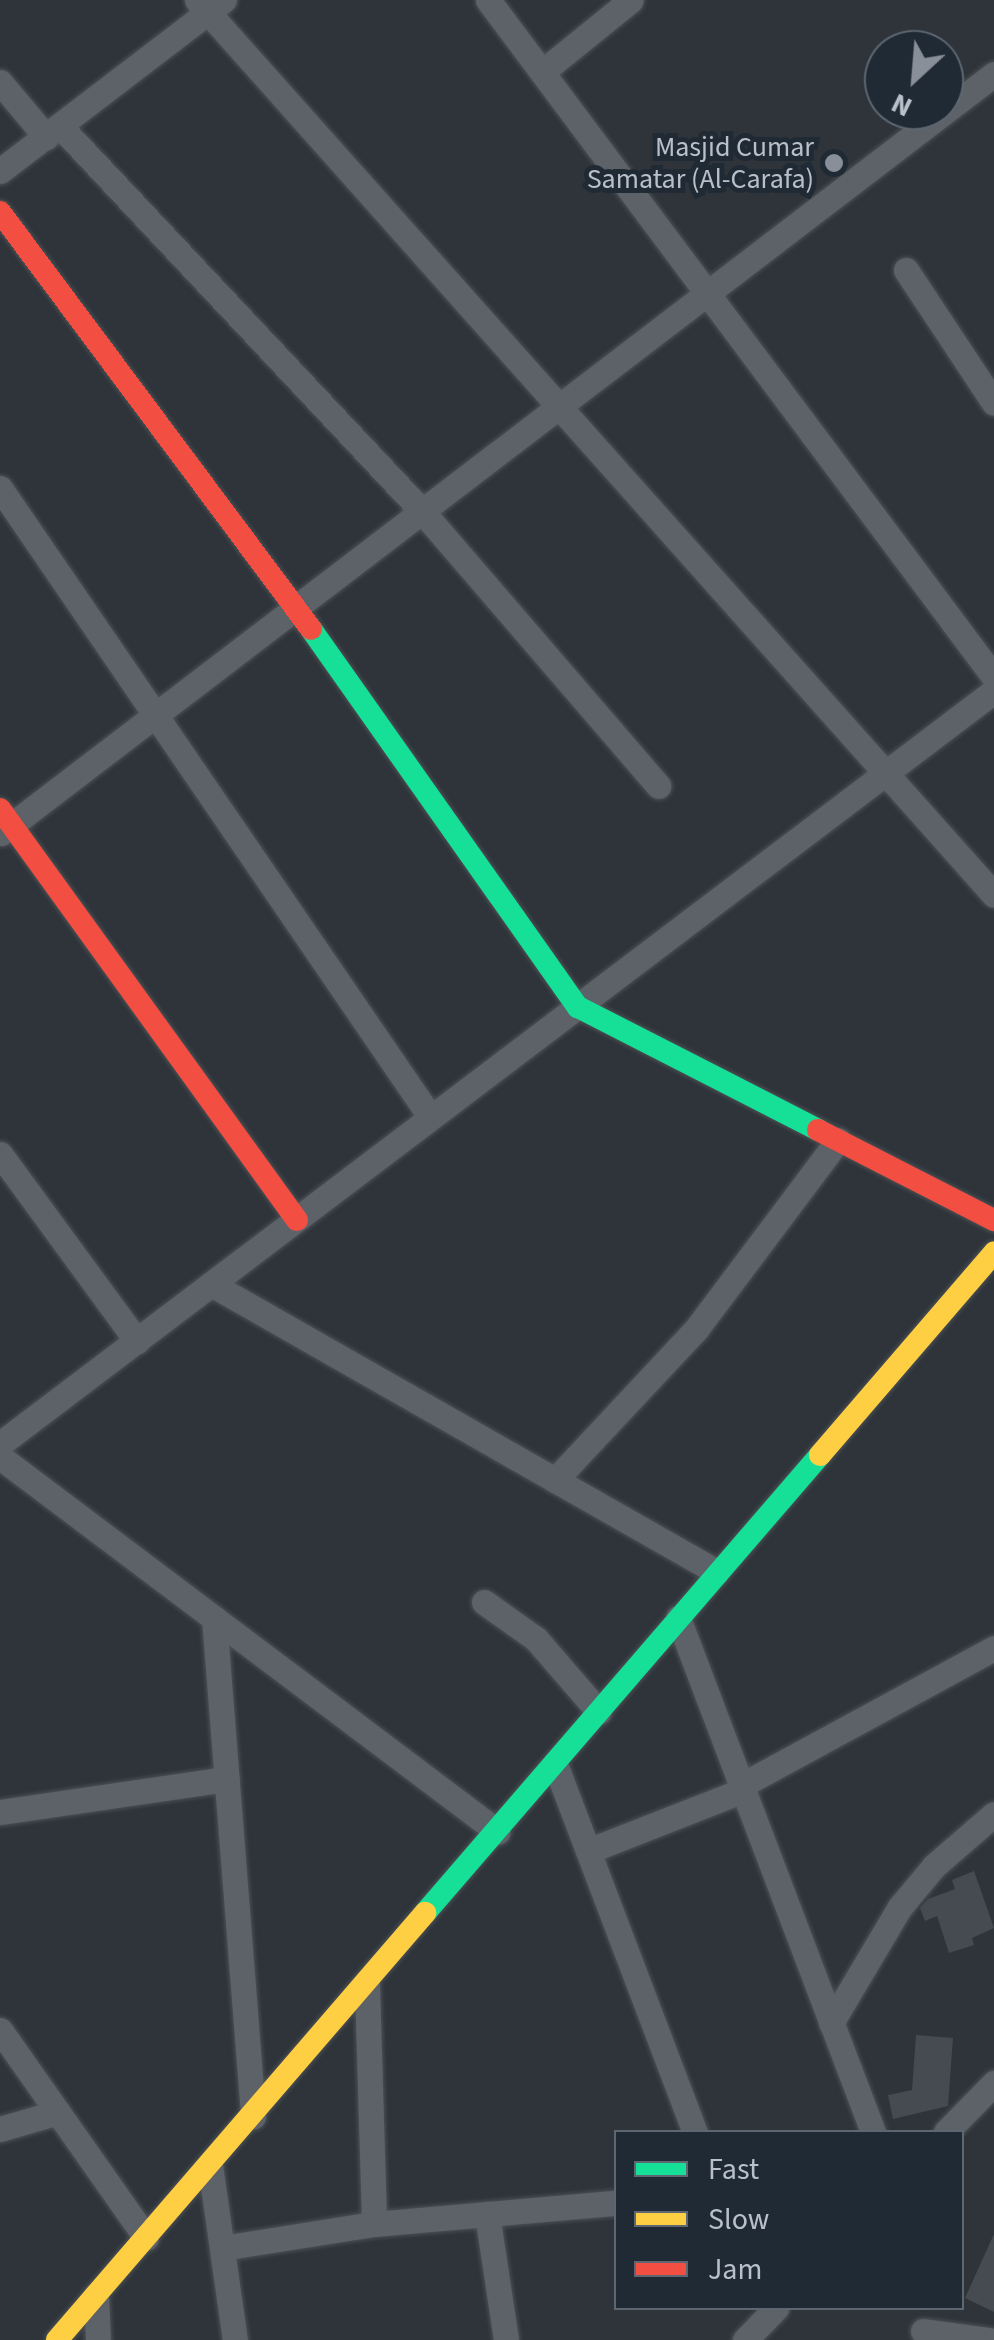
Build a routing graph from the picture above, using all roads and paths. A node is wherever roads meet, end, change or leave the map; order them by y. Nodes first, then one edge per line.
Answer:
1 (488, 0) edge
2 (631, 0) edge
3 (210, 4) edge
4 (542, 72) junction
5 (994, 74) edge
6 (0, 82) edge
7 (53, 131) junction
8 (0, 172) edge
9 (0, 212) edge
10 (906, 270) dead end
11 (707, 290) junction
12 (994, 403) edge
13 (558, 404) junction
14 (0, 488) edge
15 (421, 510) junction
16 (296, 606) junction
17 (994, 677) edge
18 (994, 691) edge
19 (154, 716) junction
20 (887, 773) junction
21 (658, 786) dead end
22 (4, 823) edge
23 (994, 896) edge
24 (578, 1007) junction
25 (430, 1115) junction
26 (838, 1140) junction
27 (0, 1154) edge
28 (297, 1220) junction
29 (994, 1220) edge
30 (994, 1253) edge
31 (212, 1284) junction
32 (137, 1341) junction
33 (0, 1444) edge
34 (0, 1457) edge
35 (556, 1480) junction
36 (718, 1572) junction
37 (484, 1602) dead end
38 (214, 1618) junction
39 (678, 1618) junction
40 (994, 1648) edge
41 (599, 1712) junction
42 (556, 1764) junction
43 (227, 1779) junction
44 (741, 1788) junction
45 (0, 1812) edge
46 (994, 1814) edge
47 (498, 1832) junction
48 (588, 1851) junction
49 (367, 1984) junction
50 (831, 2023) junction
51 (0, 2030) edge
52 (994, 2083) edge
53 (58, 2112) junction
54 (253, 2116) junction
55 (0, 2130) edge
56 (694, 2130) edge
57 (872, 2130) edge
58 (948, 2130) edge
59 (210, 2165) junction
60 (614, 2202) edge
61 (487, 2214) junction
62 (374, 2224) junction
63 (146, 2238) junction
64 (222, 2248) junction
65 (96, 2295) junction
66 (768, 2311) edge
67 (921, 2326) edge
68 (57, 2340) edge
69 (98, 2340) edge
70 (236, 2340) edge
71 (506, 2340) edge
72 (745, 2340) edge
73 (989, 2340) edge

1 - 4 street
2 - 4 street
3 - 7 street
3 - 13 street
4 - 11 street
5 - 11 street
6 - 7 street
7 - 8 street
7 - 15 street
9 - 16 street
10 - 12 street
11 - 13 street
11 - 17 street
13 - 15 street
13 - 20 street
14 - 19 street
15 - 16 street
15 - 21 street
16 - 19 street
16 - 24 street
18 - 20 street
19 - 22 street
19 - 25 street
20 - 23 street
20 - 24 street
22 - 28 street
24 - 25 street
24 - 26 street
25 - 28 street
26 - 29 street
26 - 35 street
27 - 32 street
28 - 31 street
30 - 36 street
31 - 32 street
31 - 35 street
32 - 33 street
34 - 38 street
35 - 36 street
36 - 39 street
37 - 41 street
38 - 43 street
38 - 47 street
39 - 41 street
39 - 44 street
40 - 44 street
41 - 42 street
42 - 47 street
42 - 48 street
43 - 45 street
43 - 54 street
44 - 48 street
44 - 50 street
46 - 50 street
47 - 49 street
48 - 56 street
49 - 54 street
49 - 62 street
50 - 57 street
51 - 53 street
52 - 58 street
53 - 55 street
53 - 63 street
54 - 59 street
59 - 63 street
59 - 64 street
60 - 61 street
61 - 62 street
61 - 71 street
62 - 64 street
63 - 65 street
64 - 70 street
65 - 68 street
65 - 69 street
66 - 72 street
67 - 73 street

